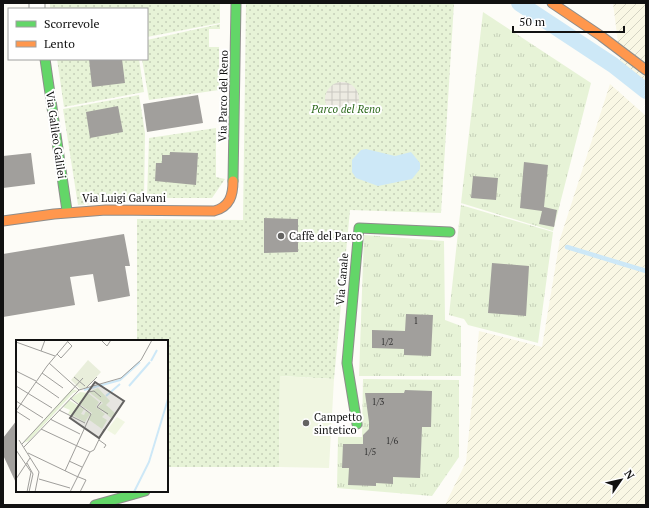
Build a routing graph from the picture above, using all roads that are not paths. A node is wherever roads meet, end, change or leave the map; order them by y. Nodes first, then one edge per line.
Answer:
1 (236, 3) edge
2 (552, 3) edge
3 (45, 60) edge
4 (646, 70) edge
5 (233, 189) joint
6 (67, 211) junction
7 (3, 221) edge
8 (450, 232) dead end
9 (357, 424) dead end
10 (145, 492) edge
11 (95, 505) edge

1 - 5 street, Via Parco del Reno
2 - 4 street
3 - 6 street, Via Galileo Galilei
5 - 6 street, Via Luigi Galvani
6 - 7 street, Via Luigi Galvani
8 - 9 street, Via Canale
10 - 11 street

